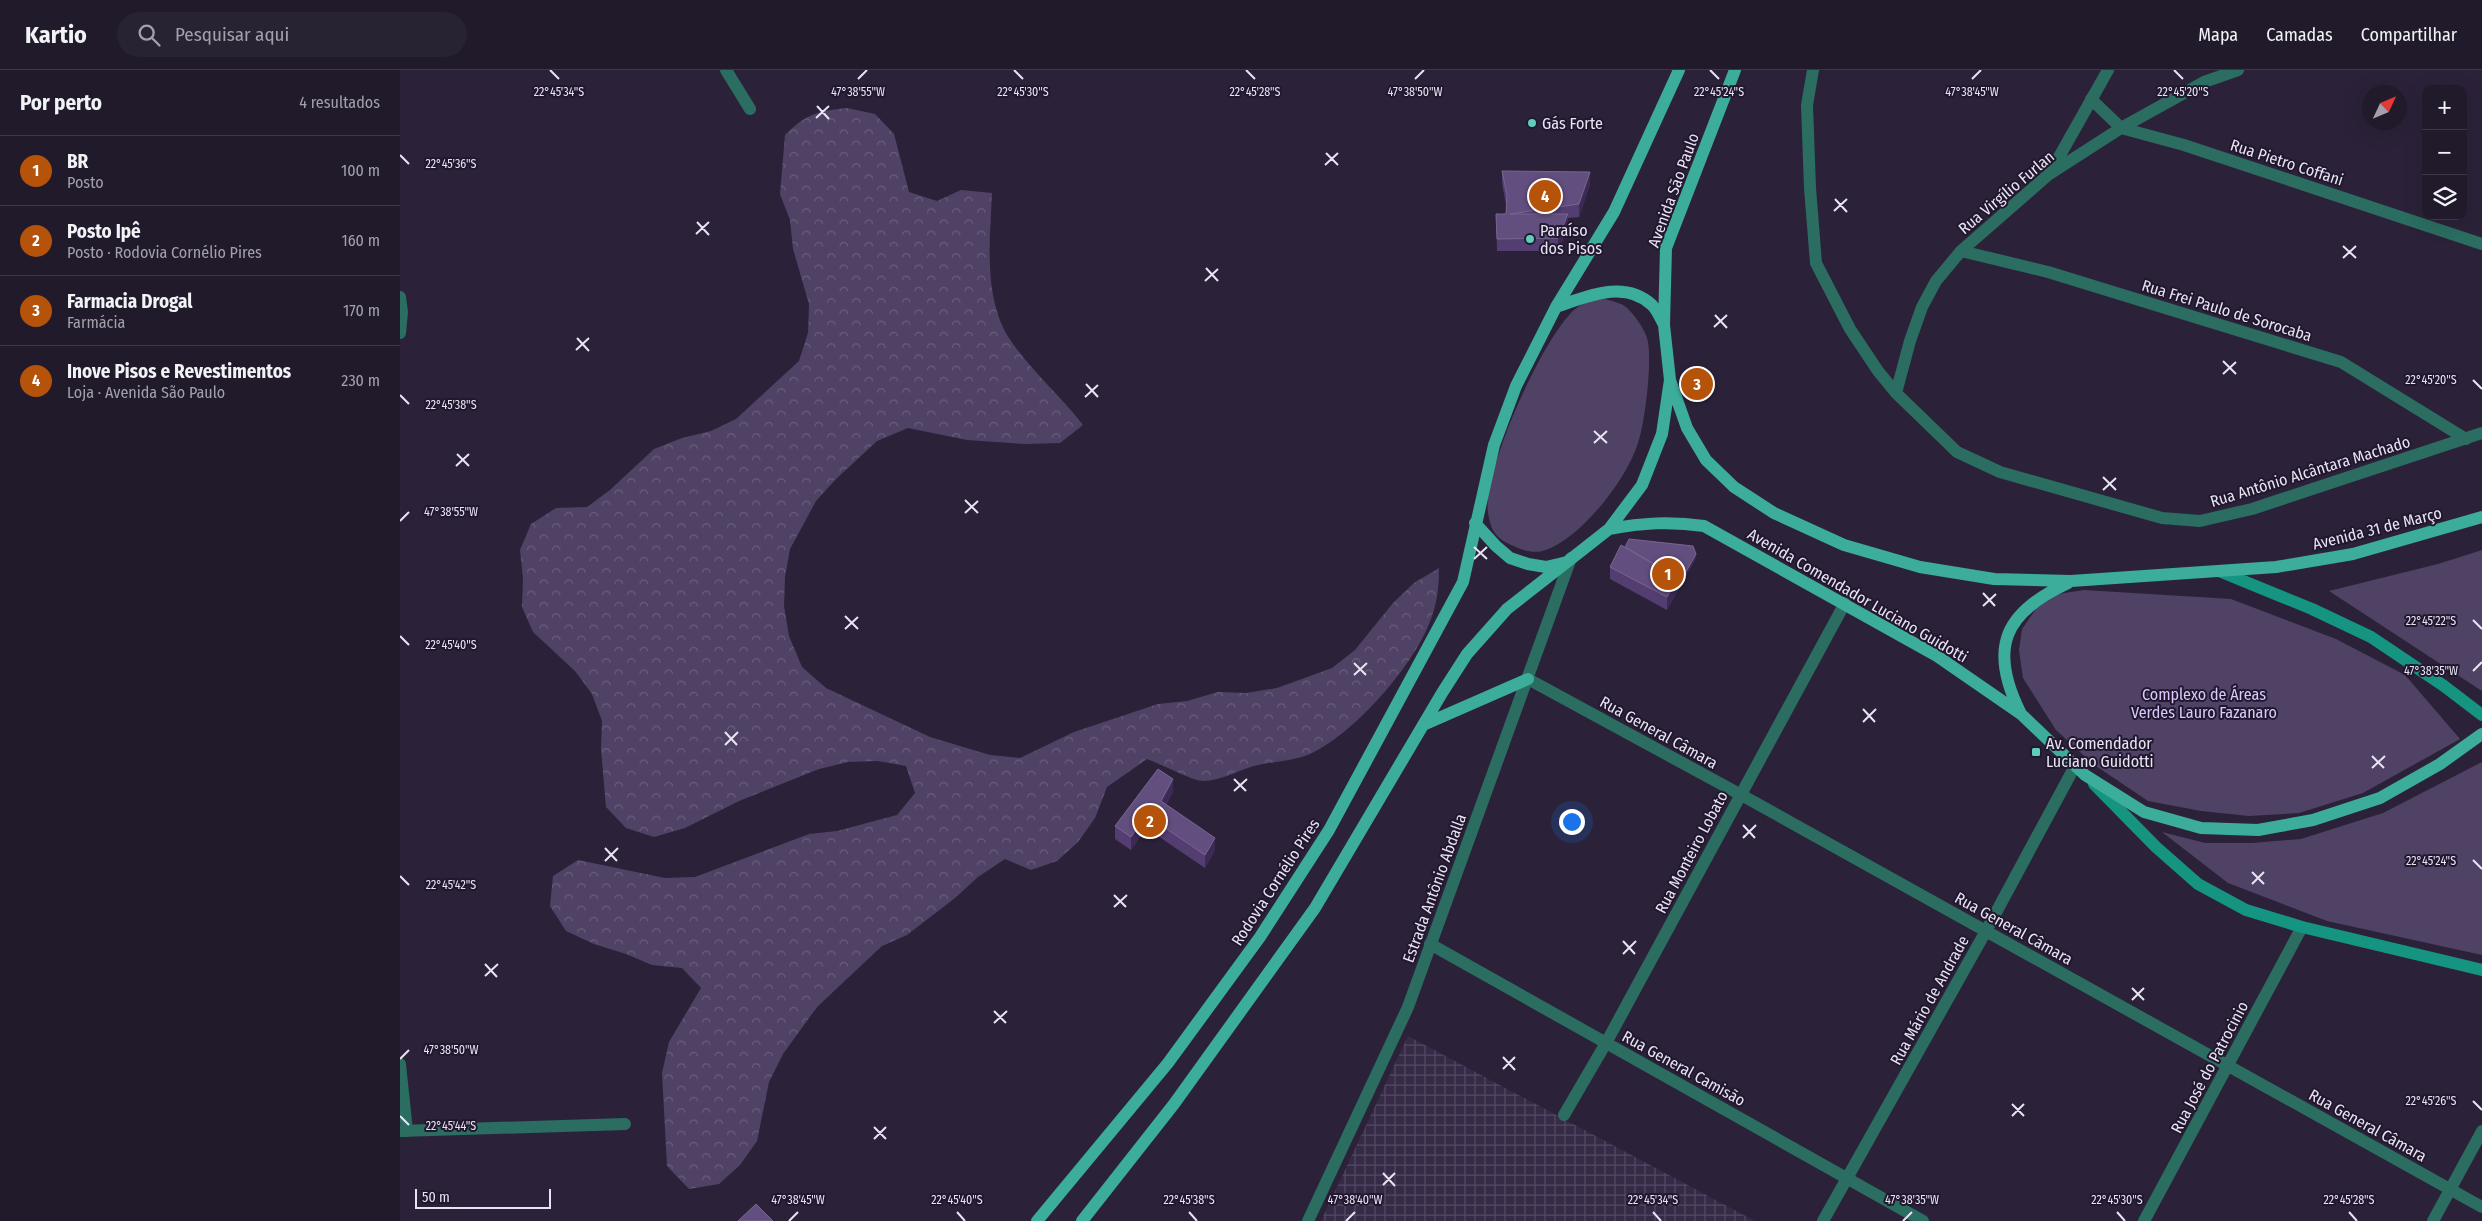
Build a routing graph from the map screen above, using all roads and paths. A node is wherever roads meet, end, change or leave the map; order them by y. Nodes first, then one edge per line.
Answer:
1 (726, 70) edge
2 (1679, 70) edge
3 (1735, 70) edge
4 (1813, 70) edge
5 (2108, 70) edge
6 (2238, 70) edge
7 (2091, 99) junction
8 (750, 109) dead end
9 (2121, 128) junction
10 (2048, 175) junction
11 (2482, 244) edge
12 (1961, 251) junction
13 (400, 297) edge
14 (1556, 307) junction
15 (1664, 325) junction
16 (400, 332) edge
17 (1670, 380) junction
18 (1896, 393) junction
19 (2482, 433) edge
20 (2466, 439) junction
21 (2482, 517) edge
22 (1475, 523) junction
23 (1609, 529) junction
24 (1569, 560) junction
25 (2219, 571) junction
26 (2071, 581) junction
27 (1844, 603) junction
28 (1528, 679) junction
29 (2021, 714) junction
30 (2482, 715) edge
31 (1424, 725) junction
32 (2482, 734) edge
33 (2075, 766) junction
34 (2085, 775) junction
35 (1741, 795) junction
36 (2302, 928) junction
37 (1986, 931) junction
38 (1430, 944) junction
39 (2482, 970) edge
40 (1606, 1043) junction
41 (400, 1064) edge
42 (2228, 1065) junction
43 (1564, 1115) dead end
44 (625, 1124) dead end
45 (404, 1131) edge
46 (2482, 1131) edge
47 (1848, 1179) junction
48 (2450, 1190) junction
49 (2482, 1207) edge
50 (1037, 1221) edge
51 (1082, 1221) edge
52 (1308, 1221) edge
53 (1823, 1221) edge
54 (1923, 1221) edge
55 (2144, 1221) edge
56 (2433, 1221) edge

1 - 8 street
2 - 14 main road
3 - 15 main road, Avenida São Paulo
4 - 18 street, Rua Antônio Alcântara Machado
5 - 7 street
6 - 9 street, Rua Virgílio Furlan
7 - 9 street, Rua Pietro Coffani
7 - 10 street
9 - 10 street, Rua Virgílio Furlan
9 - 11 street, Rua Pietro Coffani
10 - 12 street, Rua Virgílio Furlan
12 - 18 street, Rua Virgílio Furlan
12 - 20 street, Rua Frei Paulo de Sorocaba
13 - 16 street
14 - 15 main road
14 - 22 main road, Rodovia Cornélio Pires
15 - 17 main road, Avenida São Paulo
17 - 23 main road
17 - 26 main road, Avenida Comendador Luciano Guidotti
18 - 20 street, Rua Antônio Alcântara Machado
19 - 20 street, Rua Antônio Alcântara Machado
21 - 25 main road, Avenida 31 de Março
22 - 24 main road
22 - 50 main road, Rodovia Cornélio Pires
23 - 24 main road
23 - 27 main road, Avenida Comendador Luciano Guidotti
24 - 28 street, Estrada Antônio Abdalla
24 - 31 main road
25 - 26 main road, Avenida Comendador Luciano Guidotti
25 - 30 main road, Avenida Comendador Luciano Guidotti
26 - 29 main road
27 - 29 main road, Avenida Comendador Luciano Guidotti
27 - 35 street, Rua Monteiro Lobato
28 - 31 main road
28 - 35 street, Rua General Câmara
28 - 38 street, Estrada Antônio Abdalla
29 - 33 main road, Avenida Comendador Luciano Guidotti
31 - 51 main road
32 - 34 main road
33 - 34 main road, Avenida Comendador Luciano Guidotti
33 - 37 street, Rua Mário de Andrade
34 - 36 main road, Avenida Comendador Luciano Guidotti
35 - 37 street, Rua General Câmara
35 - 40 street, Rua Monteiro Lobato
36 - 39 main road, Avenida Comendador Luciano Guidotti
36 - 42 street, Rua José do Patrocinio
37 - 42 street, Rua General Câmara
37 - 47 street, Rua Mário de Andrade
38 - 40 street, Rua General Camisão
38 - 52 street, Estrada Antônio Abdalla
40 - 43 street, Rua Monteiro Lobato
40 - 47 street, Rua General Camisão
41 - 45 street
42 - 48 street, Rua General Câmara
42 - 55 street, Rua José do Patrocinio
44 - 45 street
46 - 48 street
47 - 53 street, Rua Mário de Andrade
47 - 54 street, Rua General Camisão
48 - 49 street, Rua General Câmara
48 - 56 street

